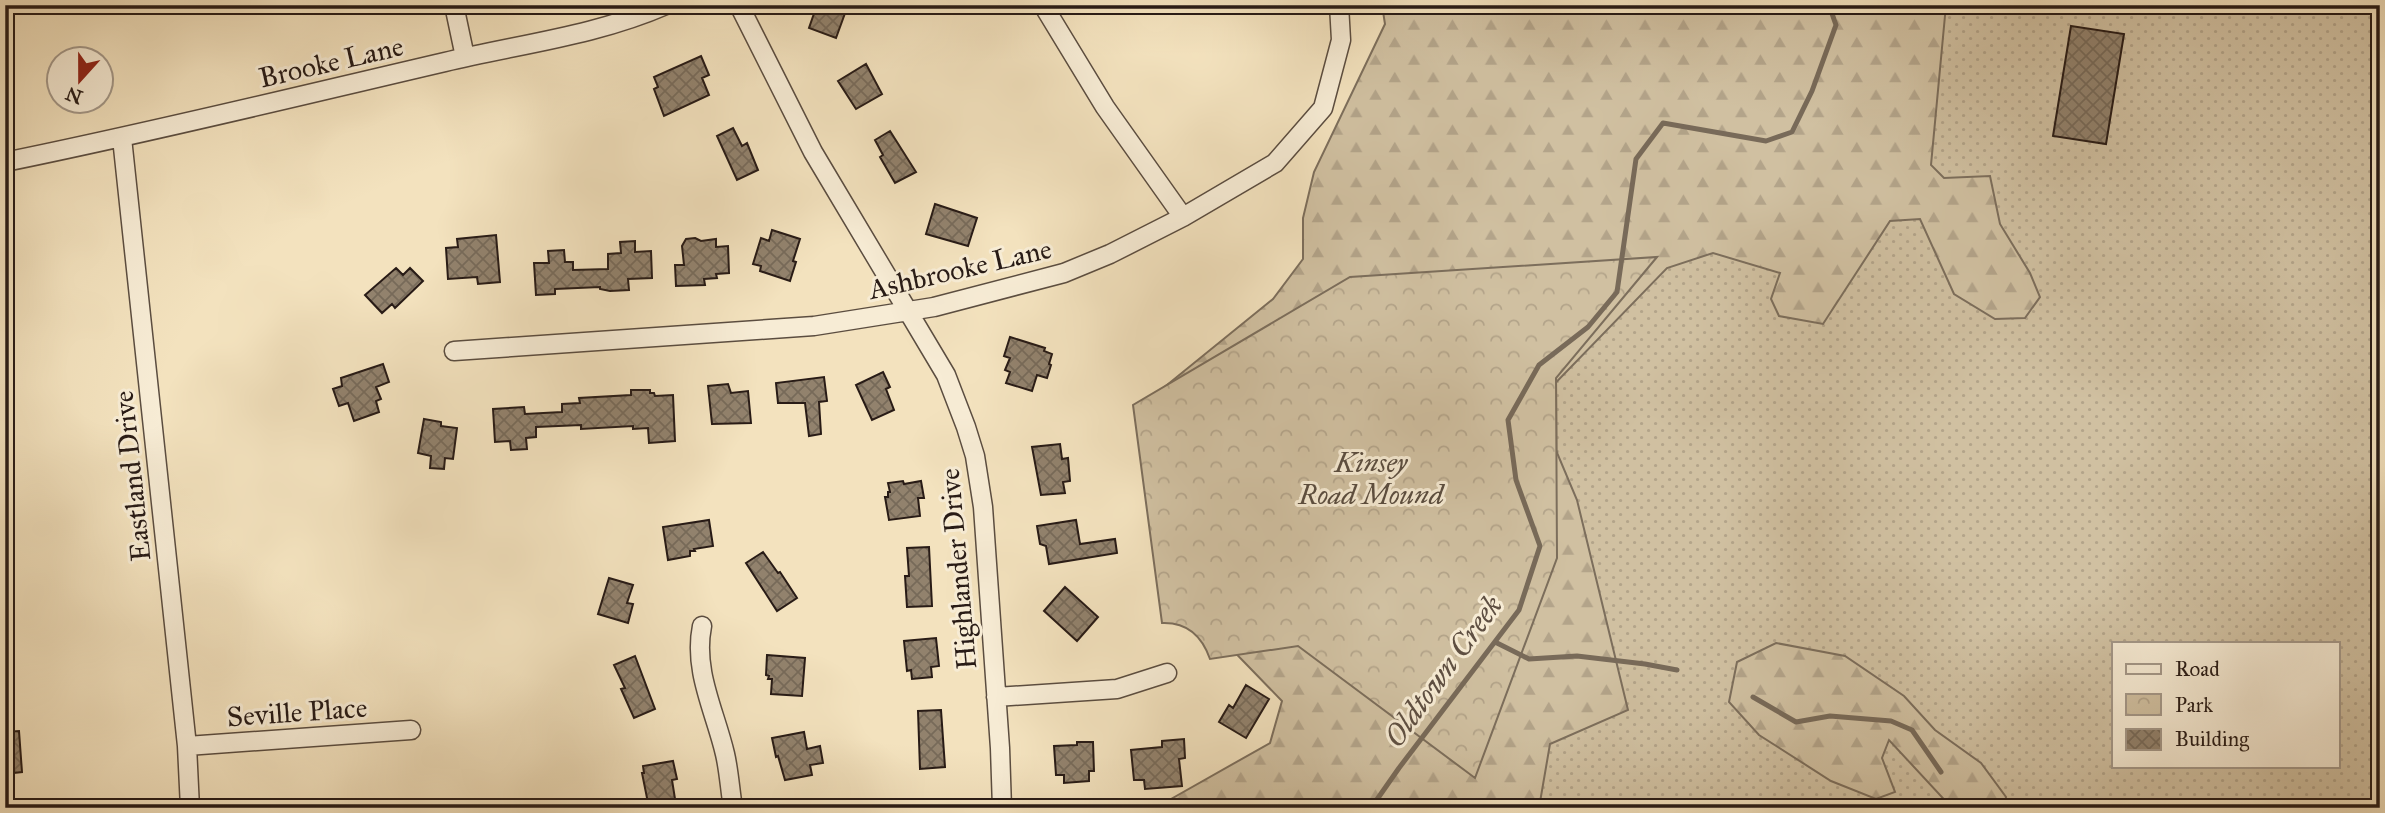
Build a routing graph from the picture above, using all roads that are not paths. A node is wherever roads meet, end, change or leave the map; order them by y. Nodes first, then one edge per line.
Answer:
1 (454, 5) edge
2 (666, 5) edge
3 (739, 5) edge
4 (1043, 5) edge
5 (1339, 5) edge
6 (465, 57) junction
7 (121, 138) junction
8 (5, 162) edge
9 (1183, 217) junction
10 (909, 311) junction
11 (454, 351) dead end
12 (702, 626) dead end
13 (1167, 673) dead end
14 (996, 697) junction
15 (411, 730) dead end
16 (187, 746) junction
17 (190, 808) edge
18 (733, 808) edge
19 (1002, 808) edge

1 - 6 street
2 - 6 street, Brooke Lane
3 - 10 street, Highlander Drive
4 - 9 street
5 - 9 street, Ashbrooke Lane
6 - 7 street, Brooke Lane
7 - 8 street, Brooke Lane
7 - 16 street, Eastland Drive
9 - 10 street, Ashbrooke Lane
10 - 11 street, Ashbrooke Lane
10 - 14 street, Highlander Drive
12 - 18 street
13 - 14 street
14 - 19 street, Highlander Drive
15 - 16 street, Seville Place
16 - 17 street, Eastland Drive

